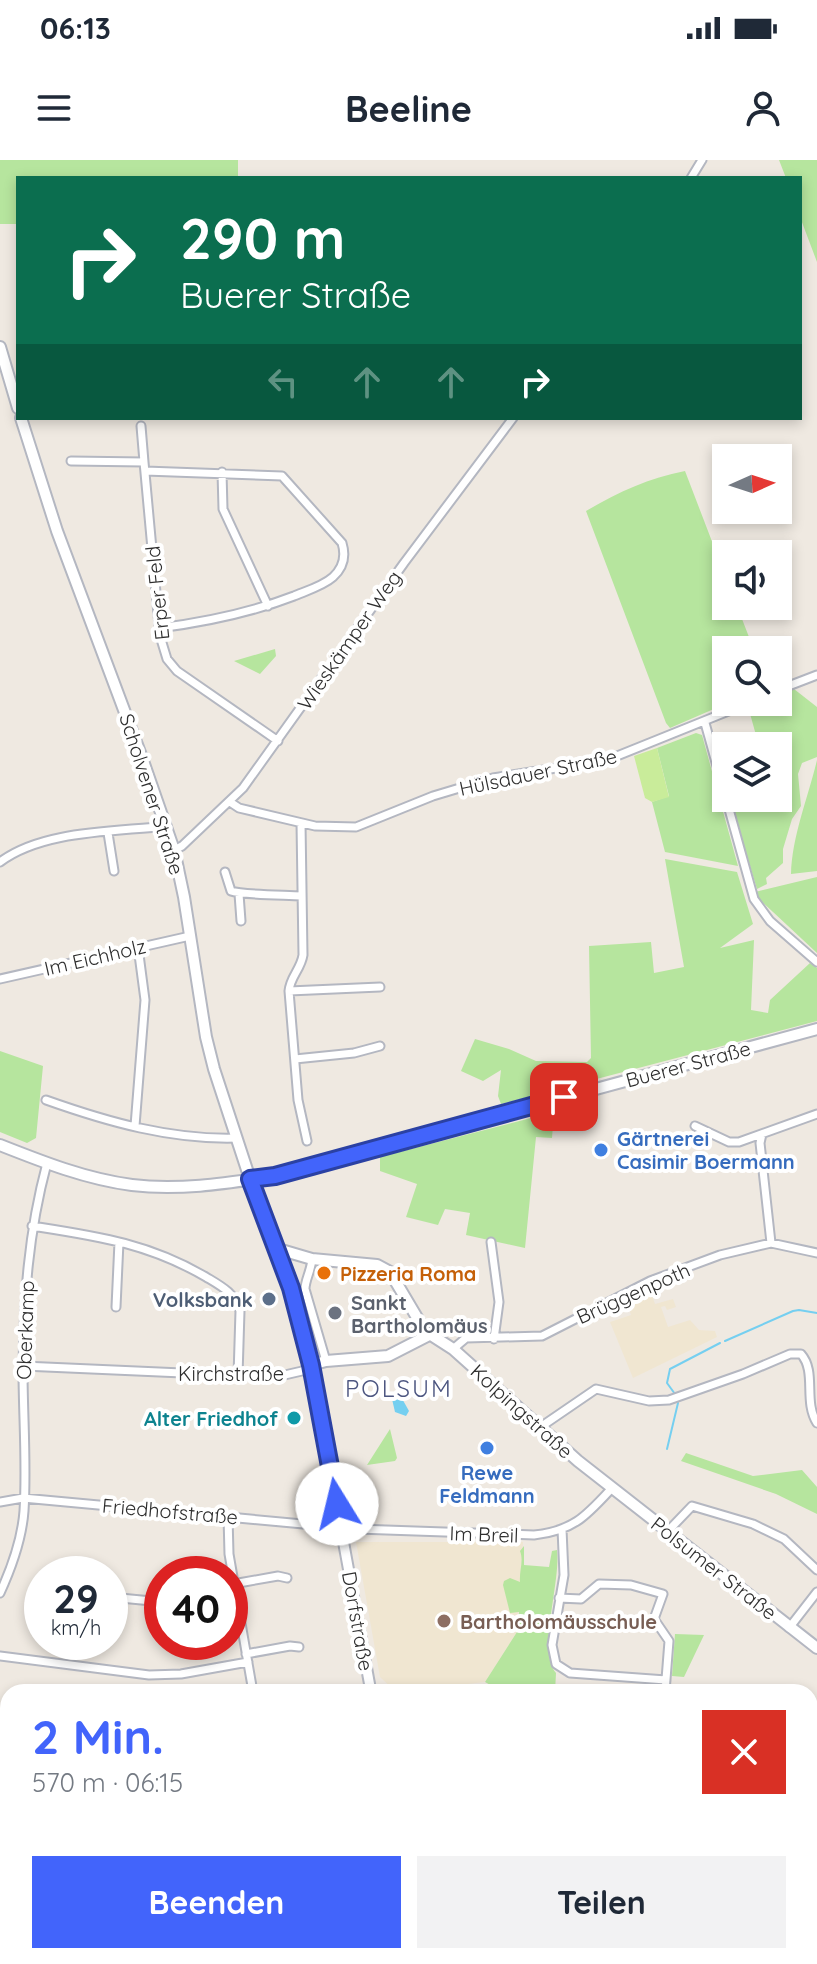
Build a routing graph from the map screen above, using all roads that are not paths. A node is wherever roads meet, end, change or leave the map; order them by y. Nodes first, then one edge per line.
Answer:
1 (0, 347) edge
2 (16, 401) edge
3 (22, 420) edge
4 (512, 420) edge
5 (141, 426) dead end
6 (71, 461) dead end
7 (144, 462) junction
8 (145, 471) junction
9 (222, 472) junction
10 (268, 606) junction
11 (159, 628) junction
12 (817, 675) edge
13 (792, 685) edge
14 (720, 716) edge
15 (705, 723) junction
16 (278, 741) junction
17 (230, 802) junction
18 (301, 823) junction
19 (166, 826) junction
20 (108, 833) junction
21 (174, 850) junction
22 (0, 862) edge
23 (114, 871) dead end
24 (225, 872) dead end
25 (239, 894) junction
26 (301, 896) junction
27 (241, 921) dead end
28 (190, 936) junction
29 (138, 947) junction
30 (817, 962) edge
31 (0, 979) edge
32 (380, 987) dead end
33 (289, 991) junction
34 (817, 1029) edge
35 (380, 1046) dead end
36 (295, 1059) junction
37 (46, 1100) dead end
38 (817, 1114) edge
39 (135, 1126) junction
40 (695, 1126) dead end
41 (762, 1134) junction
42 (237, 1138) junction
43 (307, 1141) dead end
44 (0, 1145) edge
45 (47, 1163) junction
46 (250, 1179) junction
47 (32, 1226) junction
48 (119, 1242) junction
49 (491, 1242) dead end
50 (771, 1243) junction
51 (278, 1249) junction
52 (817, 1253) edge
53 (312, 1259) junction
54 (116, 1307) dead end
55 (431, 1334) junction
56 (494, 1339) junction
57 (453, 1349) junction
58 (326, 1361) junction
59 (311, 1365) junction
60 (23, 1366) junction
61 (238, 1376) junction
62 (817, 1423) edge
63 (539, 1428) junction
64 (612, 1488) junction
65 (23, 1498) junction
66 (0, 1502) edge
67 (228, 1516) junction
68 (340, 1525) junction
69 (562, 1529) junction
70 (668, 1531) junction
71 (230, 1556) edge
72 (817, 1570) edge
73 (287, 1578) dead end
74 (248, 1581) edge
75 (817, 1592) edge
76 (0, 1593) edge
77 (559, 1598) junction
78 (789, 1628) junction
79 (299, 1647) dead end
80 (817, 1648) edge
81 (0, 1656) edge
82 (248, 1658) edge
83 (239, 1660) edge
84 (247, 1660) edge
85 (666, 1680) junction
86 (252, 1684) edge
87 (370, 1684) edge
88 (666, 1684) edge

1 - 2 main road
3 - 19 main road, Scholvener Straße
4 - 16 street, Wieskämper Weg
5 - 7 street, Erper Feld
6 - 7 street
7 - 8 street, Erper Feld
8 - 9 street
8 - 11 street, Erper Feld
9 - 10 street
9 - 10 street
10 - 11 street
11 - 16 street, Erper Feld
12 - 13 street
14 - 15 street, Hülsdauer Straße
15 - 18 street, Hülsdauer Straße
15 - 30 street
16 - 17 street, Wieskämper Weg
17 - 18 street, Hülsdauer Straße
17 - 21 street, Wieskämper Weg
18 - 26 street
19 - 20 street
19 - 21 main road, Scholvener Straße
20 - 22 street
20 - 23 street
21 - 28 main road, Scholvener Straße
24 - 25 street
25 - 26 street
25 - 27 street
26 - 33 street
28 - 29 street, Im Eichholz
28 - 42 main road, Scholvener Straße
29 - 31 street, Im Eichholz
29 - 39 street
32 - 33 street
33 - 36 street
34 - 46 main road, Buerer Straße
35 - 36 street
36 - 43 street
37 - 39 street
38 - 41 street
39 - 42 street
40 - 41 street
41 - 50 street
42 - 46 main road, Scholvener Straße
44 - 45 main road, Buerer Straße
45 - 46 main road, Buerer Straße
45 - 47 street, Oberkamp
46 - 51 main road, Dorfstraße
47 - 48 street
47 - 60 street, Oberkamp
48 - 54 street
48 - 61 street
49 - 56 street
50 - 52 street, Brüggenpoth
50 - 56 street, Brüggenpoth
51 - 53 main road, Kolpingstraße
51 - 59 main road, Dorfstraße
53 - 55 main road, Kolpingstraße
53 - 58 street
55 - 57 main road, Kolpingstraße
55 - 58 main road, Kirchstraße
56 - 57 street, Brüggenpoth
57 - 63 main road, Kolpingstraße
58 - 59 main road, Kirchstraße
59 - 61 street, Kirchstraße
59 - 68 street, Dorfstraße
60 - 61 street, Kirchstraße
60 - 65 street, Oberkamp
62 - 63 street
63 - 64 main road, Kolpingstraße
64 - 69 street, Im Breil
64 - 70 main road, Polsumer Straße
65 - 66 street, Friedhofstraße
65 - 67 street, Friedhofstraße
65 - 76 street, Oberkamp
67 - 68 street, Friedhofstraße
67 - 71 street
68 - 69 street, Im Breil
68 - 87 street, Dorfstraße
69 - 77 street
70 - 72 street
70 - 78 main road, Polsumer Straße
73 - 74 street
75 - 78 street
77 - 85 street
77 - 85 street
78 - 80 main road, Polsumer Straße
79 - 82 street
81 - 83 street
84 - 86 street
85 - 88 street

